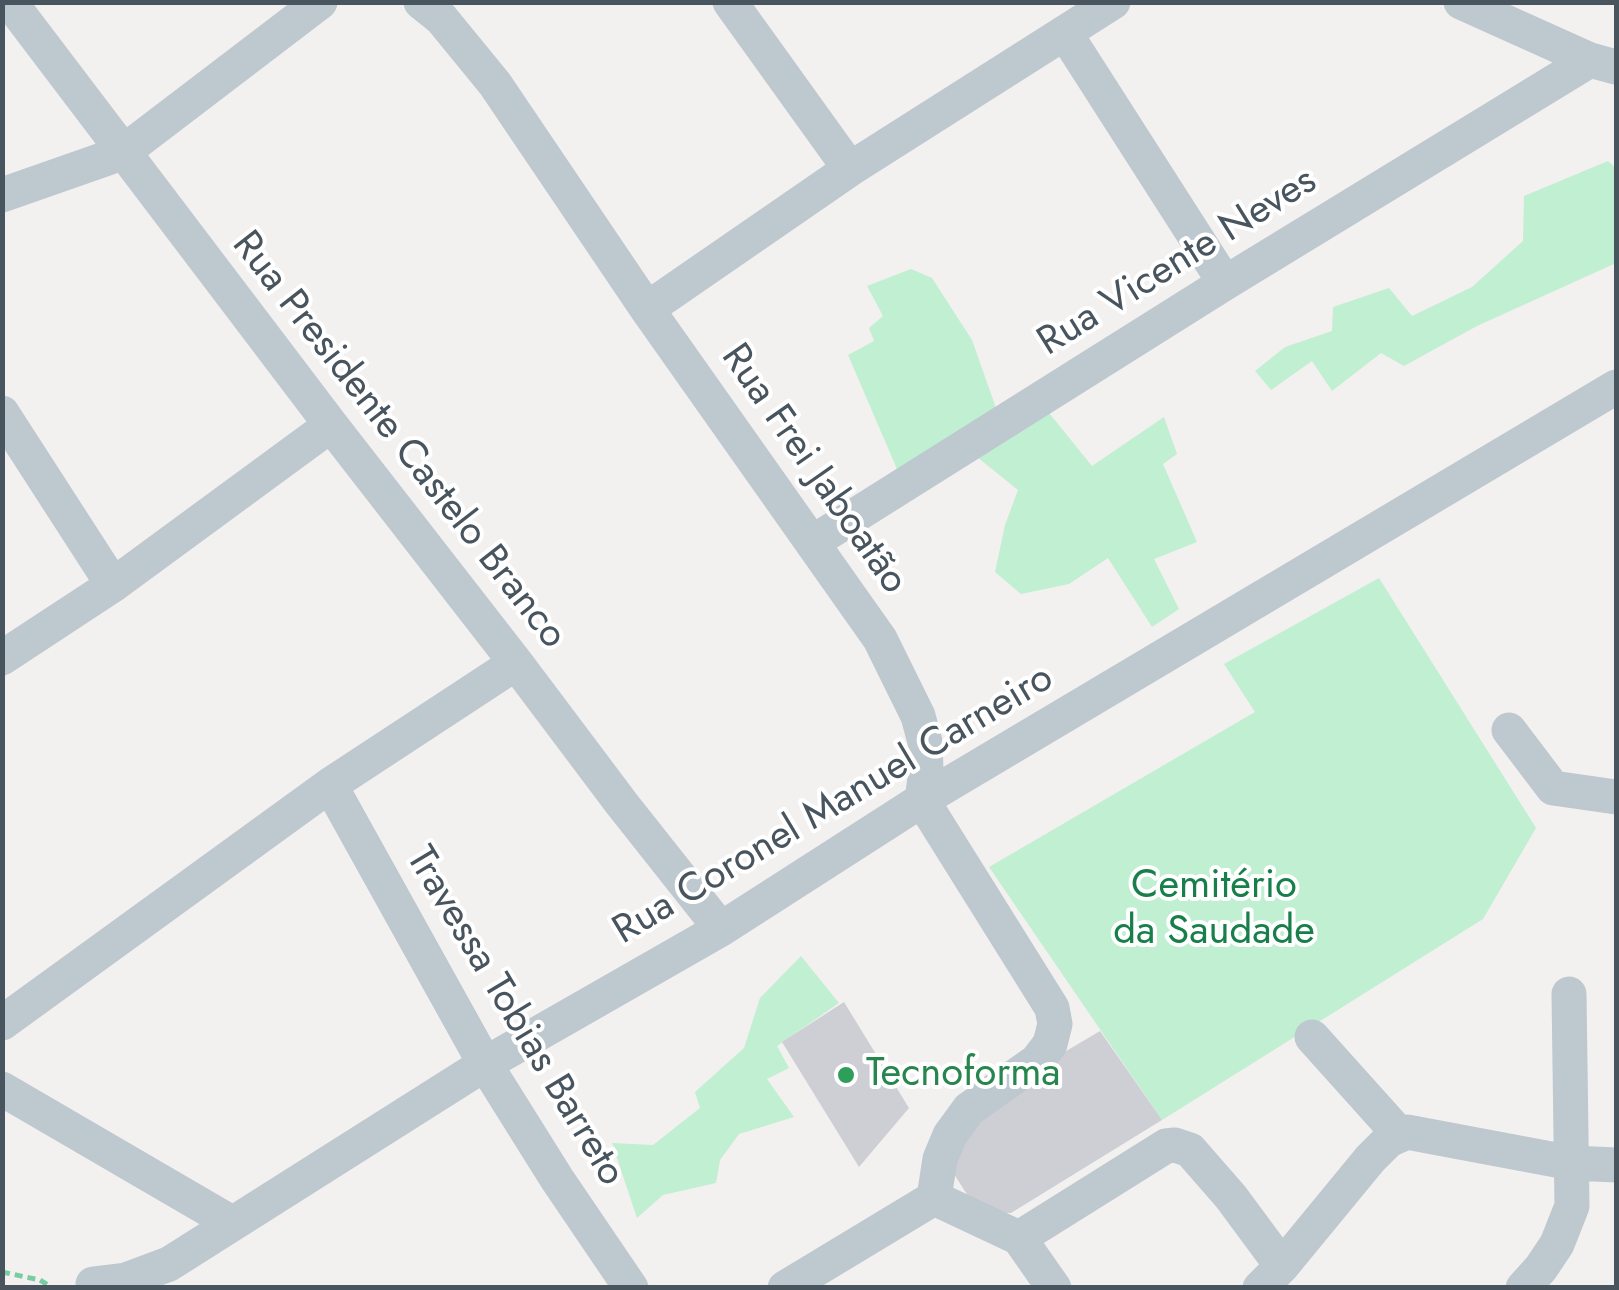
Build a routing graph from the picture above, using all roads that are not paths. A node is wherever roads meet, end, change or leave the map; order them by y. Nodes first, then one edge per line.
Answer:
1 (10, 2) edge
2 (320, 2) edge
3 (421, 2) edge
4 (730, 2) edge
5 (1112, 2) edge
6 (1460, 2) edge
7 (1064, 33) junction
8 (1604, 63) edge
9 (122, 154) junction
10 (850, 170) junction
11 (2, 195) edge
12 (1225, 282) junction
13 (648, 309) junction
14 (1616, 387) edge
15 (2, 414) edge
16 (330, 425) junction
17 (813, 542) junction
18 (113, 584) junction
19 (2, 658) edge
20 (516, 663) junction
21 (1509, 730) dead end
22 (330, 785) junction
23 (1616, 797) edge
24 (922, 800) junction
25 (721, 929) junction
26 (1568, 994) dead end
27 (2, 1022) edge
28 (1312, 1037) dead end
29 (485, 1064) junction
30 (2, 1089) edge
31 (1400, 1135) junction
32 (1572, 1163) junction
33 (1616, 1165) edge
34 (934, 1198) junction
35 (232, 1223) junction
36 (1018, 1238) junction
37 (1271, 1277) edge
38 (93, 1284) dead end
39 (631, 1288) edge
40 (785, 1288) edge
41 (1054, 1288) edge
42 (1523, 1288) edge

1 - 9 street, Rua Presidente Castelo Branco
2 - 9 street
3 - 13 street, Rua Frei Jaboatão
4 - 10 street
5 - 7 street
6 - 8 street
7 - 10 street
7 - 12 street
8 - 12 street, Rua Vicente Neves
9 - 11 street
9 - 16 street, Rua Presidente Castelo Branco
10 - 13 street
12 - 17 street, Rua Vicente Neves
13 - 17 street, Rua Frei Jaboatão
14 - 24 street, Rua Coronel Manuel Carneiro
15 - 18 street
16 - 18 street
16 - 20 street, Rua Presidente Castelo Branco
17 - 24 street, Rua Frei Jaboatão
18 - 19 street
20 - 22 street
20 - 25 street, Rua Presidente Castelo Branco
21 - 23 street
22 - 27 street
22 - 29 street, Travessa Tobias Barreto
24 - 25 street, Rua Coronel Manuel Carneiro
24 - 34 street
25 - 29 street, Rua Coronel Manuel Carneiro
26 - 32 street
28 - 31 street
29 - 35 street, Rua Coronel Manuel Carneiro
29 - 39 street, Travessa Tobias Barreto
30 - 35 street
31 - 32 street
31 - 37 street
32 - 33 street
32 - 42 street
34 - 36 street
34 - 40 street
35 - 38 street, Rua Coronel Manuel Carneiro
36 - 37 street
36 - 41 street

